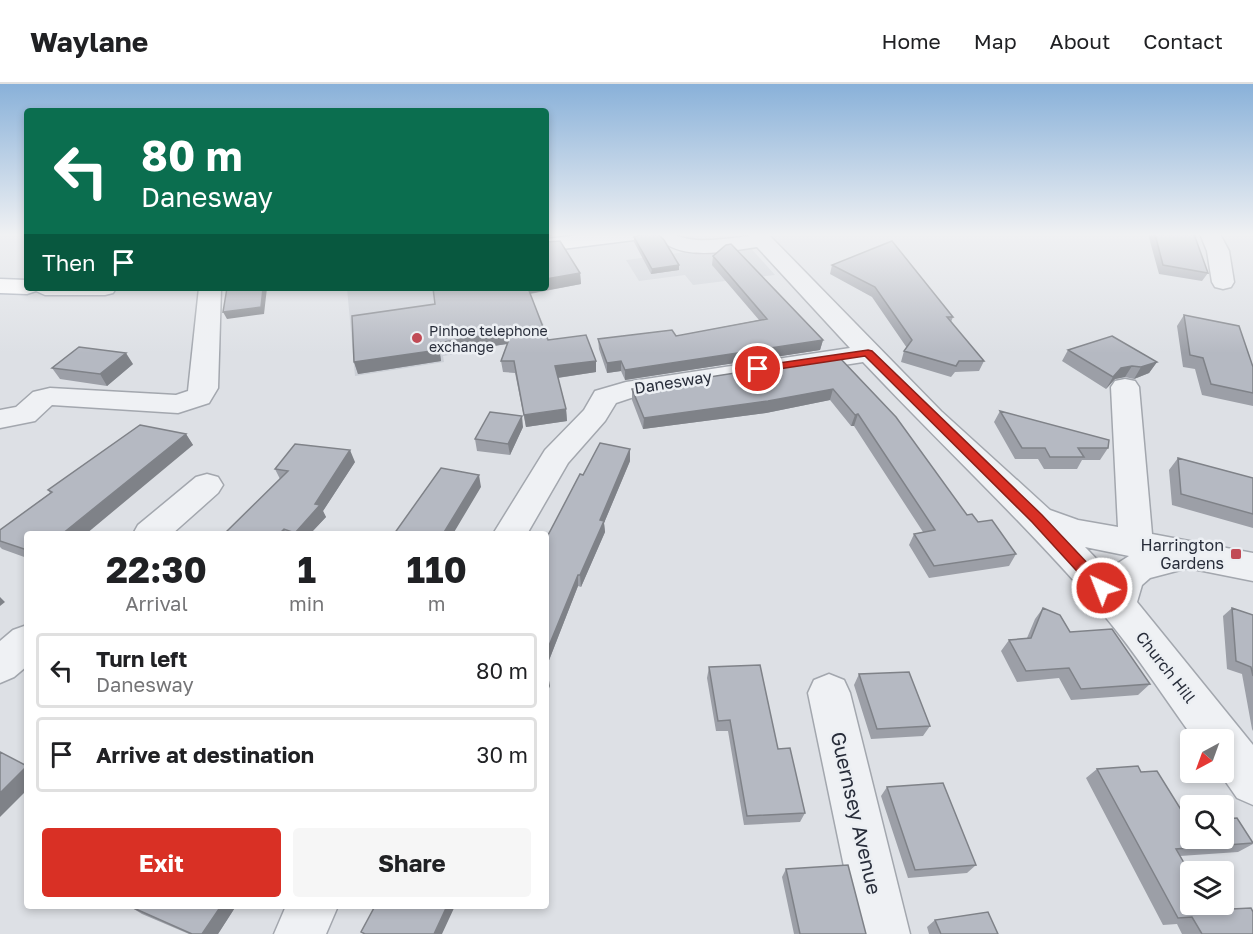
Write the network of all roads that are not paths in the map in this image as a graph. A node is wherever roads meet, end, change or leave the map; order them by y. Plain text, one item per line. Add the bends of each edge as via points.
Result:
1 (794, 274) edge
2 (1222, 274) edge
3 (1223, 282) dead end
4 (0, 286) edge
5 (24, 287) edge
6 (210, 291) edge
7 (868, 353) junction
8 (1125, 387) dead end
9 (13, 417) edge
10 (0, 440) edge
11 (207, 485) dead end
12 (1037, 518) junction
13 (153, 531) edge
14 (512, 531) edge
15 (1134, 543) junction
16 (1193, 555) junction
17 (1253, 567) edge
18 (1118, 605) junction
19 (24, 645) edge
20 (0, 665) edge
21 (829, 693) dead end
22 (1213, 729) edge
23 (1234, 756) edge
24 (1253, 782) edge
25 (311, 909) edge
26 (300, 934) edge
27 (884, 934) edge

1 - 7 street, Church Hill
2 - 3 street
4 - 5 main road
6 - 9 street via 204,388 199,397 178,404 50,396
7 - 12 street, Church Hill
7 - 14 street, Danesway via 626,390 605,397 595,415 556,457
8 - 15 street
9 - 10 street
11 - 13 street
12 - 15 street via 1076,532
12 - 18 street, Church Hill
15 - 16 street
16 - 17 street
16 - 18 street via 1132,569 1123,582
18 - 22 street, Church Hill
19 - 20 street
21 - 27 street, Guernsey Avenue
23 - 24 street
25 - 26 street

